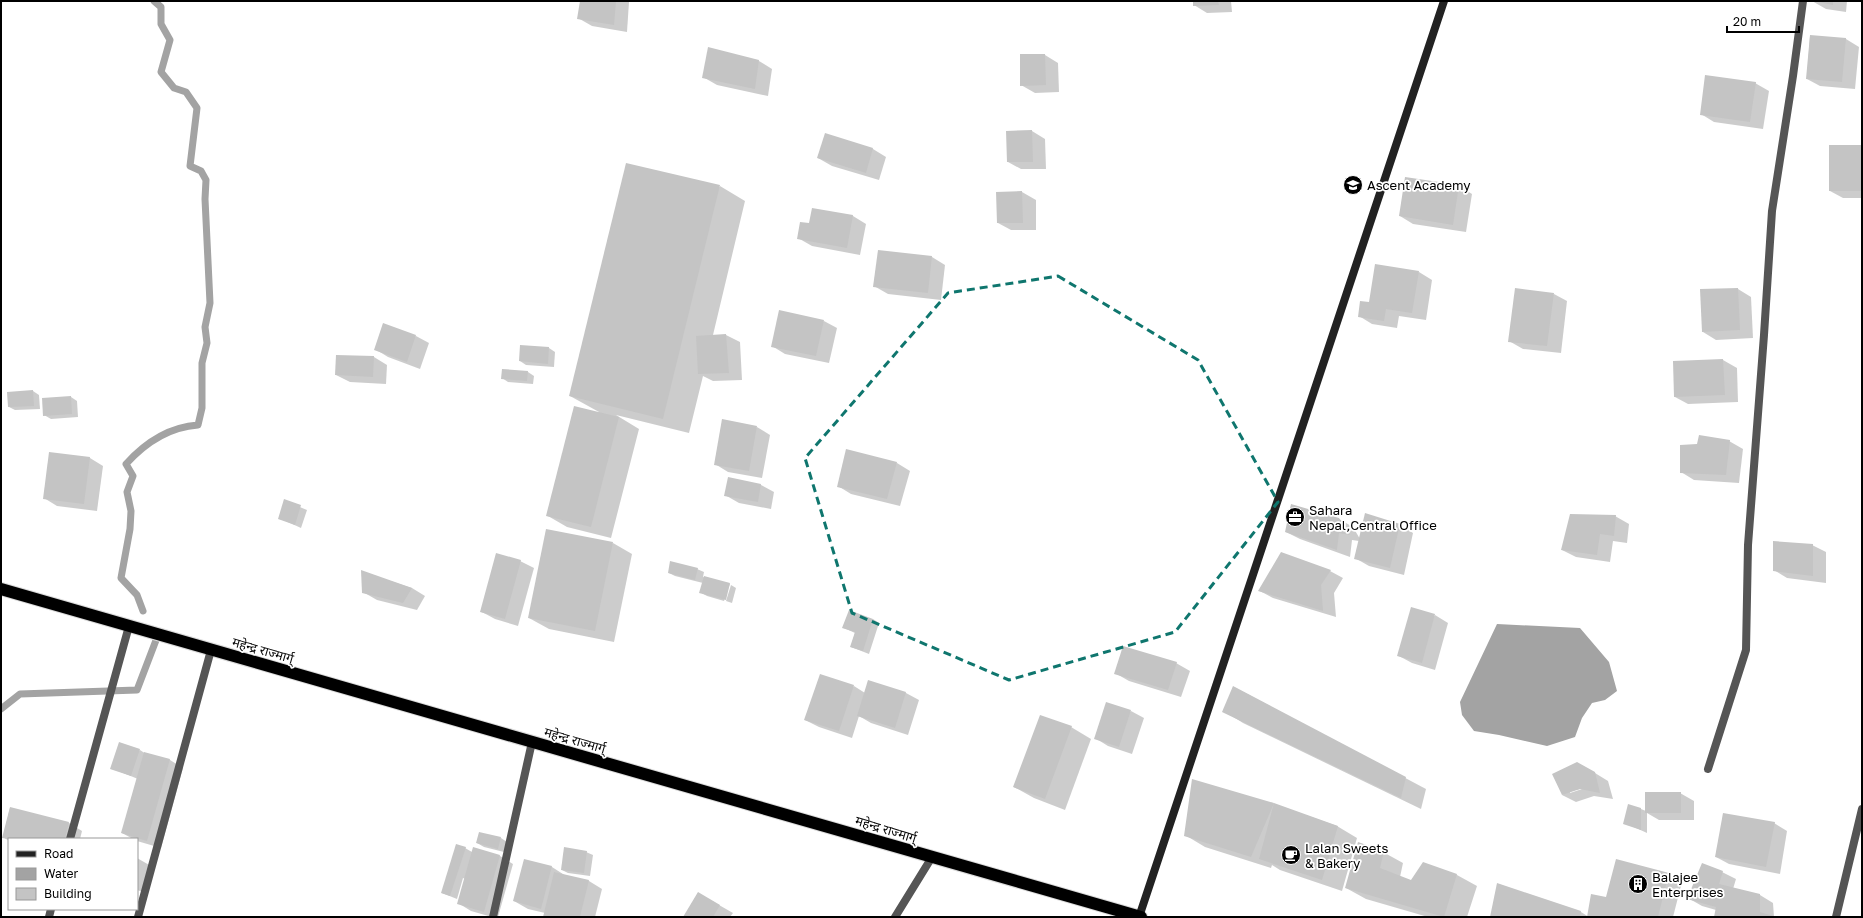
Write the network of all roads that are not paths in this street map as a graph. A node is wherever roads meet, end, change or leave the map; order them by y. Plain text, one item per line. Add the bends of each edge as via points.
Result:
1 (1444, 1) edge
2 (1803, 1) edge
3 (1, 589) edge
4 (129, 626) junction
5 (211, 650) junction
6 (532, 742) junction
7 (1708, 769) dead end
8 (1862, 809) edge
9 (70, 838) edge
10 (932, 857) junction
11 (138, 917) edge
12 (493, 917) edge
13 (895, 917) edge
14 (1140, 917) edge
15 (1836, 917) edge

1 - 14 street
2 - 7 street via 1772,211 1748,545 1746,650
3 - 4 highway, महेन्द्र राज्मार्ग्
4 - 5 highway, महेन्द्र राज्मार्ग्
4 - 9 street
5 - 6 highway, महेन्द्र राज्मार्ग्
5 - 11 street
6 - 10 highway, महेन्द्र राज्मार्ग्
6 - 12 street
8 - 15 street
10 - 13 street
10 - 14 highway, महेन्द्र राज्मार्ग्

